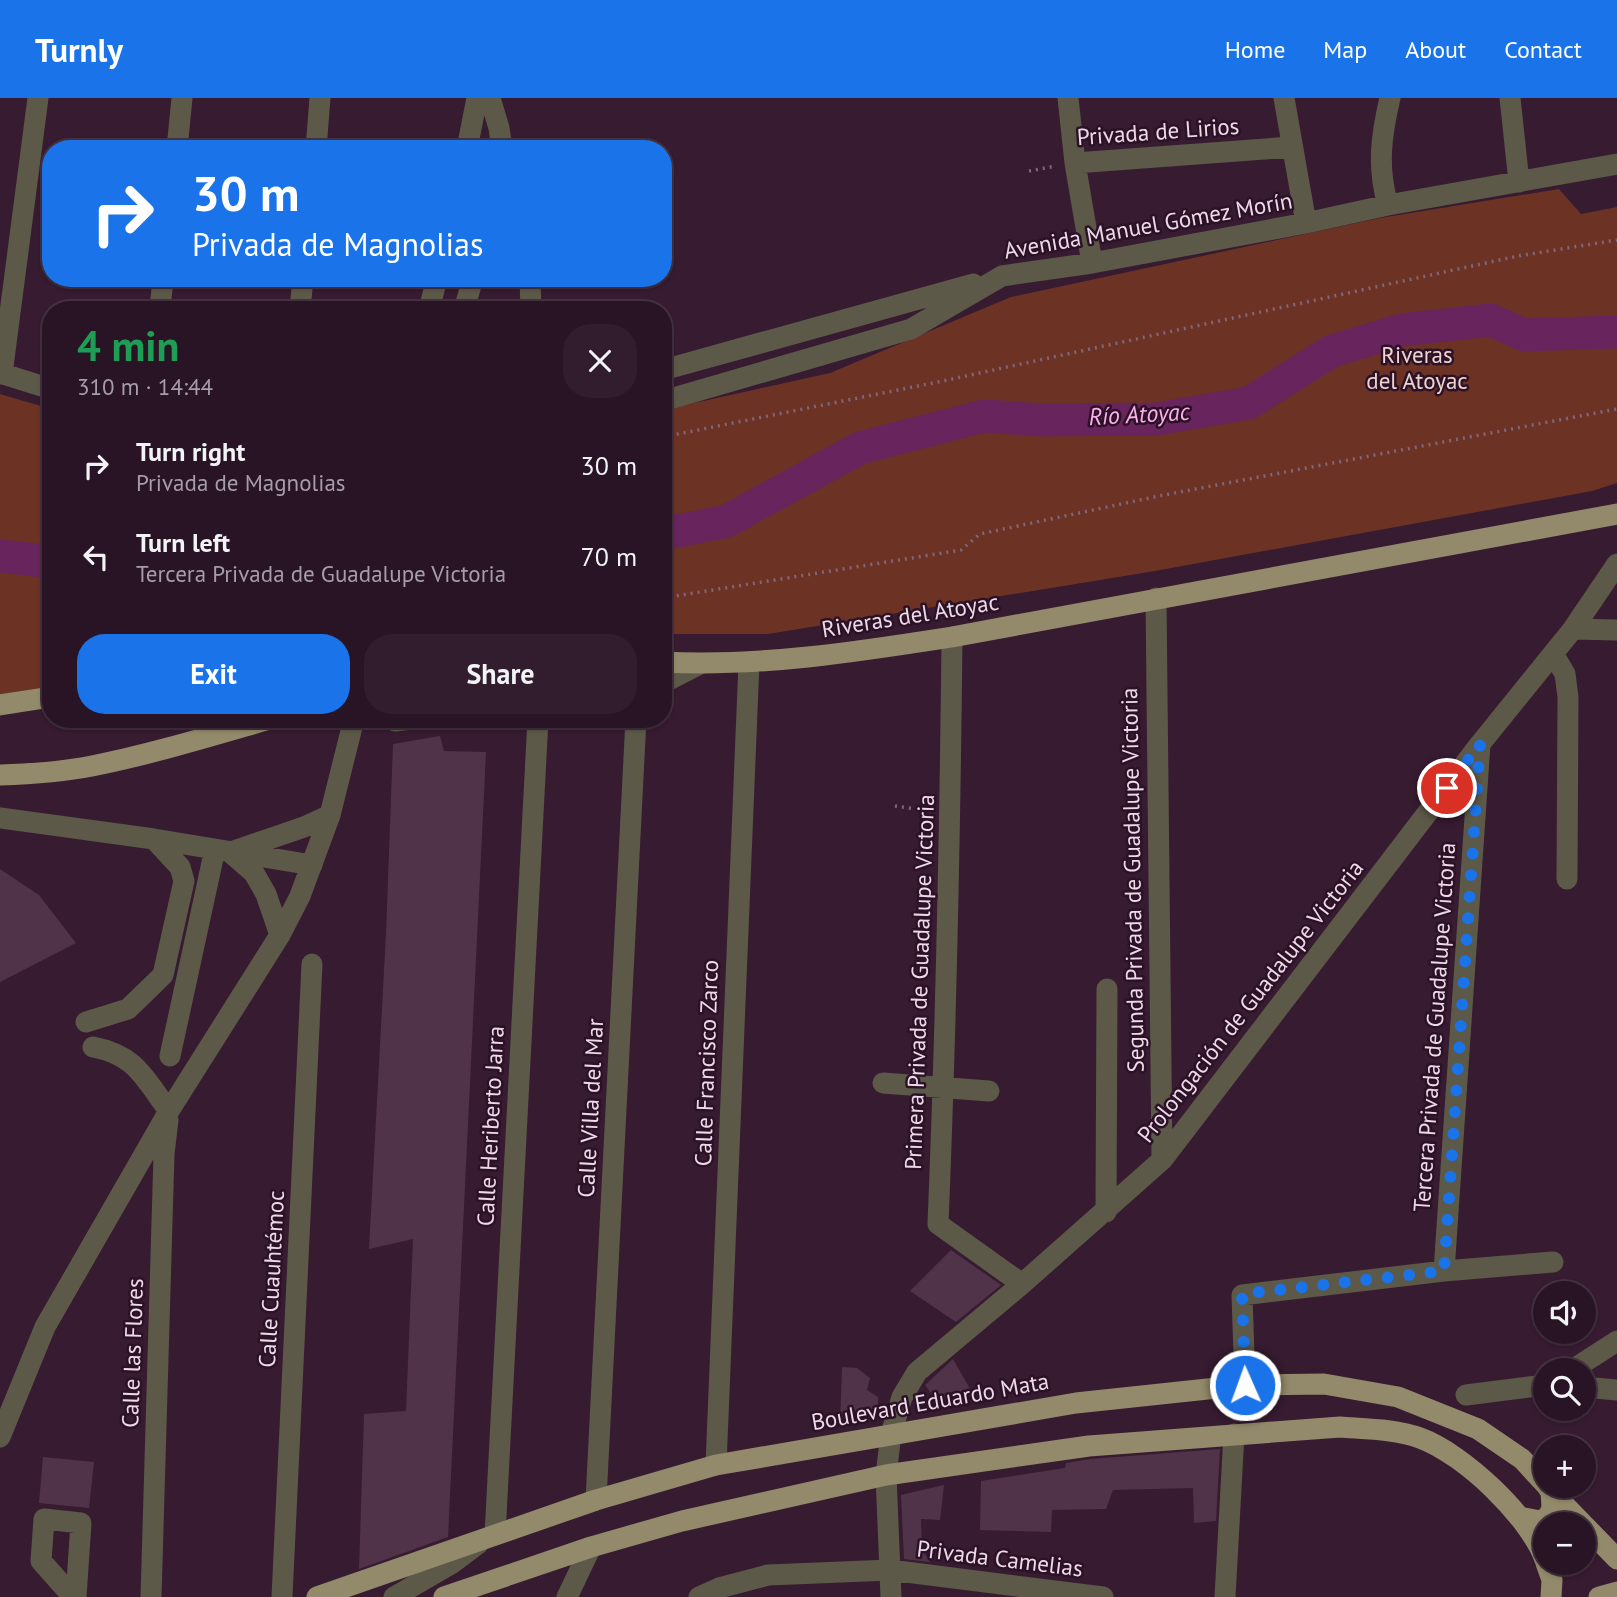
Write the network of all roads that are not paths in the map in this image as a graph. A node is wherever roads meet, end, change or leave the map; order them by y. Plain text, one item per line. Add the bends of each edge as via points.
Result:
1 (38, 98) edge
2 (182, 98) edge
3 (320, 98) edge
4 (478, 98) edge
5 (490, 98) edge
6 (1068, 98) edge
7 (1284, 98) edge
8 (1390, 98) edge
9 (1510, 98) edge
10 (178, 140) edge
11 (317, 140) edge
12 (469, 140) edge
13 (501, 140) edge
14 (1291, 147) junction
15 (1075, 163) junction
16 (1617, 164) edge
17 (1519, 182) junction
18 (1388, 205) junction
19 (1306, 223) junction
20 (1092, 263) junction
21 (1002, 276) junction
22 (672, 368) edge
23 (1, 374) edge
24 (42, 385) edge
25 (672, 398) edge
26 (1617, 514) edge
27 (1617, 564) edge
28 (1156, 598) junction
29 (1573, 629) junction
30 (1617, 630) edge
31 (952, 637) junction
32 (1554, 654) junction
33 (672, 662) edge
34 (749, 663) junction
35 (700, 664) junction
36 (672, 678) edge
37 (42, 698) edge
38 (0, 705) edge
39 (239, 728) edge
40 (352, 728) edge
41 (537, 728) edge
42 (636, 728) edge
43 (1480, 744) junction
44 (0, 775) edge
45 (330, 815) junction
46 (0, 818) edge
47 (154, 839) junction
48 (223, 850) junction
49 (313, 865) junction
50 (1567, 879) dead end
51 (280, 935) junction
52 (312, 964) dead end
53 (1107, 989) dead end
54 (86, 1022) dead end
55 (93, 1047) dead end
56 (170, 1056) dead end
57 (883, 1083) dead end
58 (944, 1087) junction
59 (989, 1091) dead end
60 (169, 1111) junction
61 (1162, 1160) junction
62 (1106, 1212) junction
63 (1553, 1262) dead end
64 (1444, 1271) junction
65 (1022, 1284) junction
66 (1617, 1341) edge
67 (1591, 1358) edge
68 (1245, 1385) junction
69 (1533, 1387) edge
70 (1596, 1388) edge
71 (1617, 1390) edge
72 (1466, 1395) dead end
73 (891, 1434) junction
74 (1234, 1434) junction
75 (0, 1437) edge
76 (716, 1465) junction
77 (1533, 1471) edge
78 (886, 1475) junction
79 (1550, 1498) edge
80 (1558, 1498) edge
81 (596, 1500) junction
82 (1571, 1512) edge
83 (1519, 1517) junction
84 (491, 1536) junction
85 (1596, 1538) edge
86 (1533, 1540) edge
87 (591, 1547) junction
88 (1617, 1559) edge
89 (890, 1570) junction
90 (1550, 1575) edge
91 (1617, 1592) edge
92 (151, 1597) edge
93 (282, 1597) edge
94 (317, 1597) edge
95 (394, 1597) edge
96 (444, 1597) edge
97 (567, 1597) edge
98 (699, 1597) edge
99 (891, 1597) edge
100 (1103, 1597) edge
101 (1225, 1597) edge
102 (1550, 1597) edge
103 (1599, 1597) edge

1 - 23 street
2 - 10 street
3 - 11 street
4 - 12 street
5 - 13 street
6 - 15 street
7 - 14 street
8 - 18 street via 1381,134 1381,183
9 - 17 street
14 - 15 street, Privada de Lirios
14 - 19 street
15 - 20 street
16 - 17 street, Avenida Manuel Gómez Morín
17 - 18 street, Avenida Manuel Gómez Morín
18 - 19 street, Avenida Manuel Gómez Morín
19 - 20 street, Avenida Manuel Gómez Morín
20 - 21 street, Avenida Manuel Gómez Morín
21 - 22 street
21 - 25 street, Avenida Manuel Gómez Morín via 911,329
23 - 24 street
26 - 28 main road, Riveras del Atoyac
27 - 29 street, Prolongación de Guadalupe Victoria
28 - 31 main road, Riveras del Atoyac
28 - 61 street, Segunda Privada de Guadalupe Victoria
29 - 30 street
29 - 32 street, Prolongación de Guadalupe Victoria
31 - 34 main road, Riveras del Atoyac via 847,654
31 - 58 street, Primera Privada de Guadalupe Victoria
32 - 43 street, Prolongación de Guadalupe Victoria
32 - 50 street via 1565,674 1568,697
33 - 35 main road, Riveras del Atoyac
34 - 35 main road, Riveras del Atoyac
34 - 76 street, Calle Francisco Zarco
35 - 36 street
37 - 38 main road
39 - 44 main road via 91,767
40 - 45 street
41 - 84 street, Calle Heriberto Jarra
42 - 81 street, Calle Villa del Mar
43 - 61 street, Prolongación de Guadalupe Victoria
43 - 64 street, Tercera Privada de Guadalupe Victoria
45 - 48 street
45 - 49 street
46 - 47 street
47 - 48 street
47 - 54 street via 180,867 184,880 163,975 128,1009
48 - 49 street
48 - 51 street via 254,873
48 - 56 street
49 - 51 street
51 - 60 street
52 - 93 street, Calle Cuauhtémoc
53 - 62 street
55 - 60 street via 129,1059
57 - 58 street
58 - 59 street
58 - 65 street, Primera Privada de Guadalupe Victoria via 938,1224
60 - 75 street via 45,1327
60 - 92 street, Calle las Flores
61 - 62 street, Prolongación de Guadalupe Victoria
62 - 65 street, Prolongación de Guadalupe Victoria
63 - 64 street
64 - 68 street via 1242,1294
65 - 73 street, Prolongación de Guadalupe Victoria via 916,1372 902,1397
66 - 67 street
68 - 73 main road, Boulevard Eduardo Mata via 1076,1403
68 - 77 main road, Boulevard Eduardo Mata via 1324,1384 1398,1396 1478,1429
69 - 72 street
70 - 71 street
73 - 76 main road, Boulevard Eduardo Mata
73 - 78 street, Prolongación de Guadalupe Victoria
74 - 78 main road via 1088,1446
74 - 83 main road via 1340,1427 1421,1439 1462,1463 1500,1494
74 - 101 street
76 - 81 main road, Boulevard Eduardo Mata
78 - 87 main road via 682,1521
78 - 89 street, Prolongación de Guadalupe Victoria
79 - 83 main road via 1548,1517 1540,1521
80 - 82 main road, Boulevard Eduardo Mata
81 - 84 main road, Boulevard Eduardo Mata
83 - 86 main road
84 - 94 main road, Boulevard Eduardo Mata
84 - 95 street
85 - 88 main road, Boulevard Eduardo Mata
87 - 96 main road
87 - 97 street
89 - 98 street, Privada Camelias via 768,1575
89 - 99 street, Prolongación de Guadalupe Victoria
89 - 100 street, Privada Camelias
90 - 102 main road
91 - 103 main road

